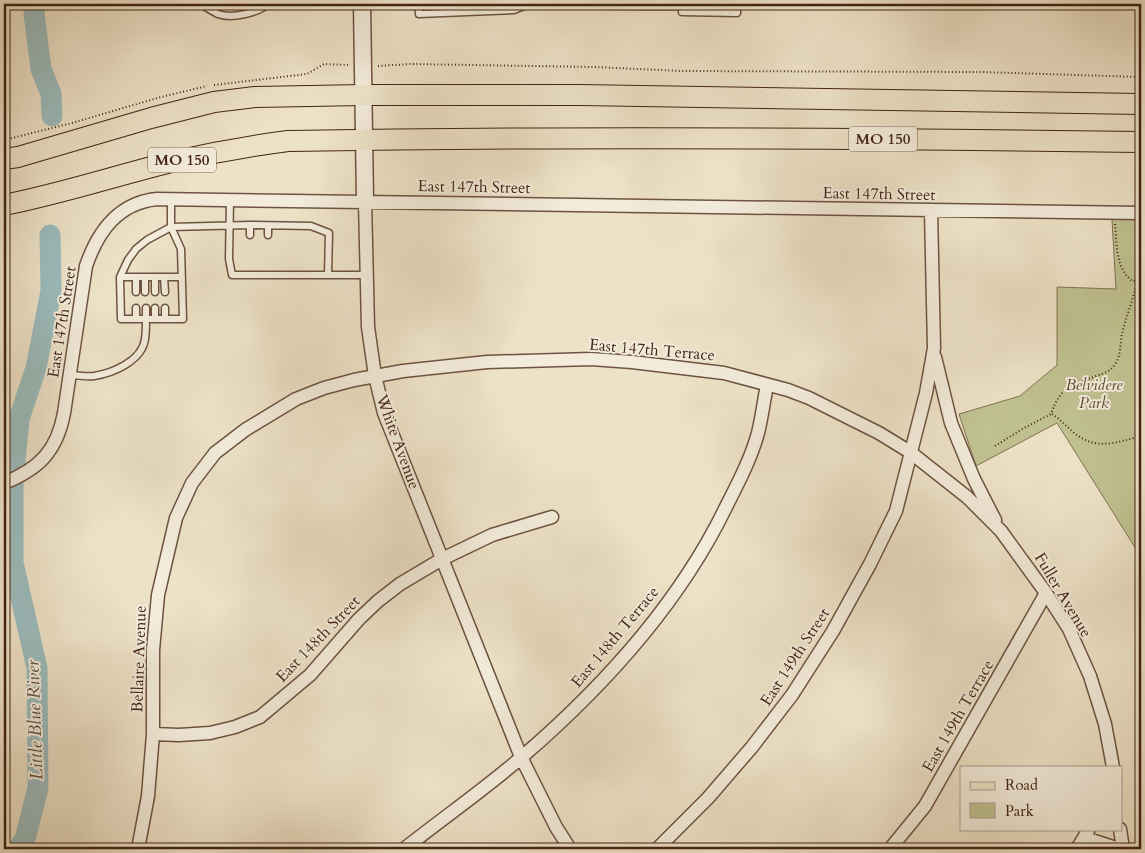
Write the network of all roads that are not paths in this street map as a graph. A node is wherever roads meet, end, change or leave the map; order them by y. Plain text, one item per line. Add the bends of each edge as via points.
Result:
1 (200, 4) edge
2 (267, 4) edge
3 (362, 4) edge
4 (418, 4) edge
5 (541, 4) edge
6 (737, 4) edge
7 (653, 5) edge
8 (682, 5) edge
9 (514, 7) edge
10 (363, 95) junction
11 (1141, 104) edge
12 (364, 140) junction
13 (1141, 142) edge
14 (4, 159) edge
15 (172, 200) junction
16 (230, 200) junction
17 (365, 201) junction
18 (4, 205) edge
19 (931, 211) junction
20 (1141, 213) edge
21 (250, 225) junction
22 (268, 226) junction
23 (285, 226) junction
24 (303, 226) junction
25 (171, 227) junction
26 (230, 227) junction
27 (250, 235) dead end
28 (268, 235) dead end
29 (285, 235) dead end
30 (303, 235) dead end
31 (328, 275) junction
32 (367, 275) junction
33 (120, 277) junction
34 (136, 277) junction
35 (145, 277) junction
36 (155, 277) junction
37 (164, 277) junction
38 (182, 277) junction
39 (136, 292) dead end
40 (145, 292) dead end
41 (155, 292) dead end
42 (164, 292) dead end
43 (136, 308) dead end
44 (146, 308) dead end
45 (155, 308) dead end
46 (165, 308) dead end
47 (136, 319) junction
48 (146, 319) junction
49 (155, 319) junction
50 (165, 319) junction
51 (934, 348) junction
52 (70, 374) junction
53 (375, 376) junction
54 (767, 384) junction
55 (910, 452) junction
56 (4, 483) edge
57 (552, 517) dead end
58 (1001, 531) junction
59 (442, 559) junction
60 (1046, 593) junction
61 (153, 734) junction
62 (521, 757) junction
63 (1113, 766) edge
64 (1120, 830) edge
65 (1087, 833) edge
66 (138, 849) edge
67 (404, 849) edge
68 (570, 849) edge
69 (657, 849) edge
70 (890, 849) edge
71 (1077, 849) edge
72 (1118, 849) edge
73 (1123, 849) edge

1 - 2 lane via 220,15 232,16 261,10
3 - 10 street, White Avenue
4 - 9 lane via 419,14
5 - 7 lane
5 - 9 lane
6 - 8 lane via 737,13 682,12
7 - 8 lane
10 - 11 main road via 580,95
10 - 12 street, White Avenue
10 - 14 main road via 256,97 214,102 18,158
12 - 13 main road, MO 150
12 - 17 street, White Avenue
12 - 18 main road, MO 150 via 288,141 241,147
15 - 16 street, East 147th Street
15 - 25 lane
15 - 52 street, East 147th Street via 142,200 112,219 100,236 86,266
16 - 17 street, East 147th Street
16 - 26 lane
17 - 19 street, East 147th Street
17 - 32 street, White Avenue
19 - 20 street, East 147th Street
19 - 51 street, Fuller Avenue
21 - 22 lane
21 - 26 lane
21 - 27 lane
22 - 23 lane
22 - 28 lane
23 - 24 lane
23 - 29 lane
24 - 30 lane
24 - 31 lane via 329,233
25 - 26 lane
25 - 33 lane via 136,249
25 - 38 lane via 181,248
26 - 31 lane via 232,274 286,271
31 - 32 lane
32 - 53 street, White Avenue via 368,327
33 - 34 lane
33 - 47 lane via 120,319
34 - 35 lane
34 - 39 lane
35 - 36 lane
35 - 40 lane
36 - 37 lane
36 - 41 lane
37 - 38 lane
37 - 42 lane
38 - 50 lane via 183,319
43 - 47 lane
44 - 48 lane
45 - 49 lane
46 - 50 lane
47 - 48 lane
48 - 49 lane
48 - 52 lane via 145,340 138,354 125,365 92,376
49 - 50 lane
51 - 55 street, Fuller Avenue
51 - 58 street, Fuller Avenue via 951,423 974,479
52 - 56 street, East 147th Street via 62,427 51,450 33,469
53 - 54 street, East 147th Terrace via 487,362 591,359 715,372
53 - 59 street, White Avenue via 384,413
53 - 61 street, Bellaire Avenue via 324,388 296,399 245,430 215,454 192,483 176,518 158,595 153,650
54 - 55 street, East 147th Terrace via 830,407
54 - 62 street, East 148th Terrace via 758,433 739,482 688,574 608,675 564,720
55 - 58 street, Fuller Avenue via 967,497
55 - 69 street, East 149th Street via 896,511 833,631 792,695 752,747 708,798
57 - 59 street, East 148th Street via 492,535
58 - 60 street, Fuller Avenue
59 - 61 street, East 148th Street via 378,601 310,675 260,717 210,733
59 - 62 street, White Avenue
60 - 63 street, Fuller Avenue via 1069,630 1090,676
60 - 70 street, East 149th Terrace via 925,806
61 - 66 street, Bellaire Avenue via 148,796
62 - 67 street, East 148th Terrace
62 - 68 street, White Avenue
64 - 73 street
65 - 71 street
65 - 72 street

